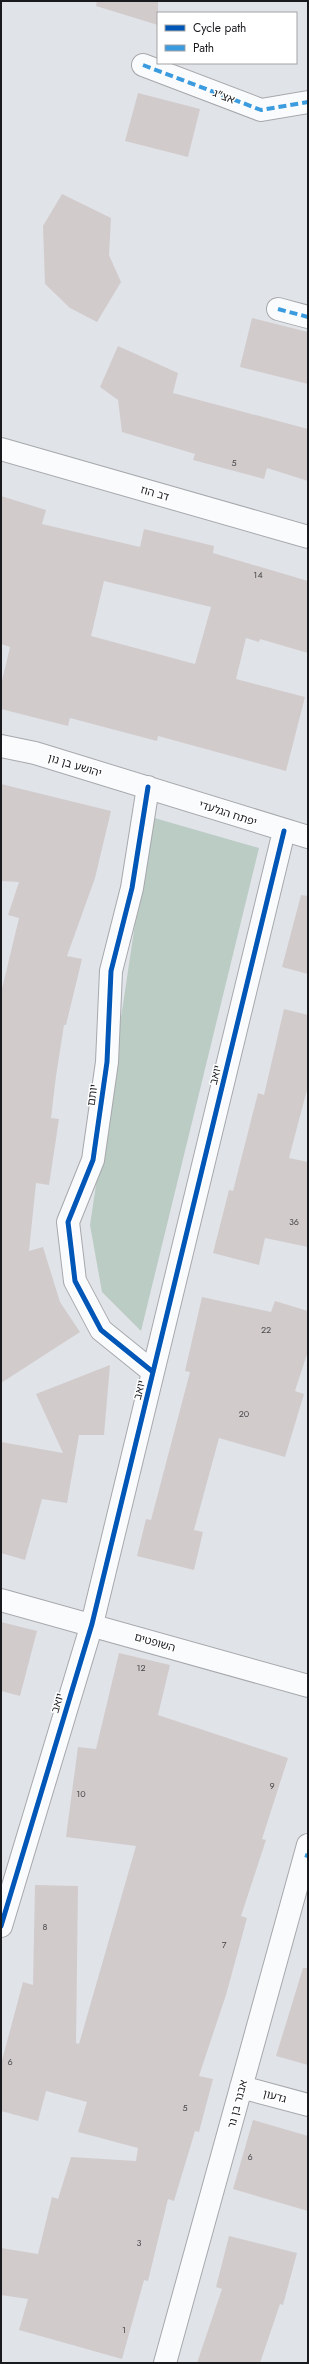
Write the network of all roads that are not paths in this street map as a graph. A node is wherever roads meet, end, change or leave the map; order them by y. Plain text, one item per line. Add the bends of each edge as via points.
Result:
1 (143, 65) dead end
2 (308, 102) edge
3 (278, 309) dead end
4 (308, 317) edge
5 (1, 449) edge
6 (308, 537) edge
7 (1, 746) edge
8 (148, 787) junction
9 (284, 831) junction
10 (308, 837) edge
11 (153, 1372) junction
12 (1, 1600) edge
13 (92, 1624) junction
14 (308, 1686) edge
15 (308, 1845) edge
16 (1, 1926) edge
17 (242, 2087) junction
18 (308, 2105) edge
19 (165, 2363) edge

1 - 2 street, אצ"ג via 261,110
3 - 4 street
5 - 6 street, דב הוז
7 - 8 street, יהושע בן נון via 35,753
8 - 9 street, יפתח הגלעדי
8 - 11 street, יותם via 132,888 110,971 107,1062 93,1160 68,1222 75,1281 101,1330
9 - 10 street, יפתח הגלעדי
9 - 11 street, יואב
11 - 13 street, יואב
12 - 13 street, השופטים
13 - 14 street, השופטים
13 - 16 street, יואב
15 - 17 street, אבנר בן נר
17 - 18 street, גדעון
17 - 19 street, אבנר בן נר

